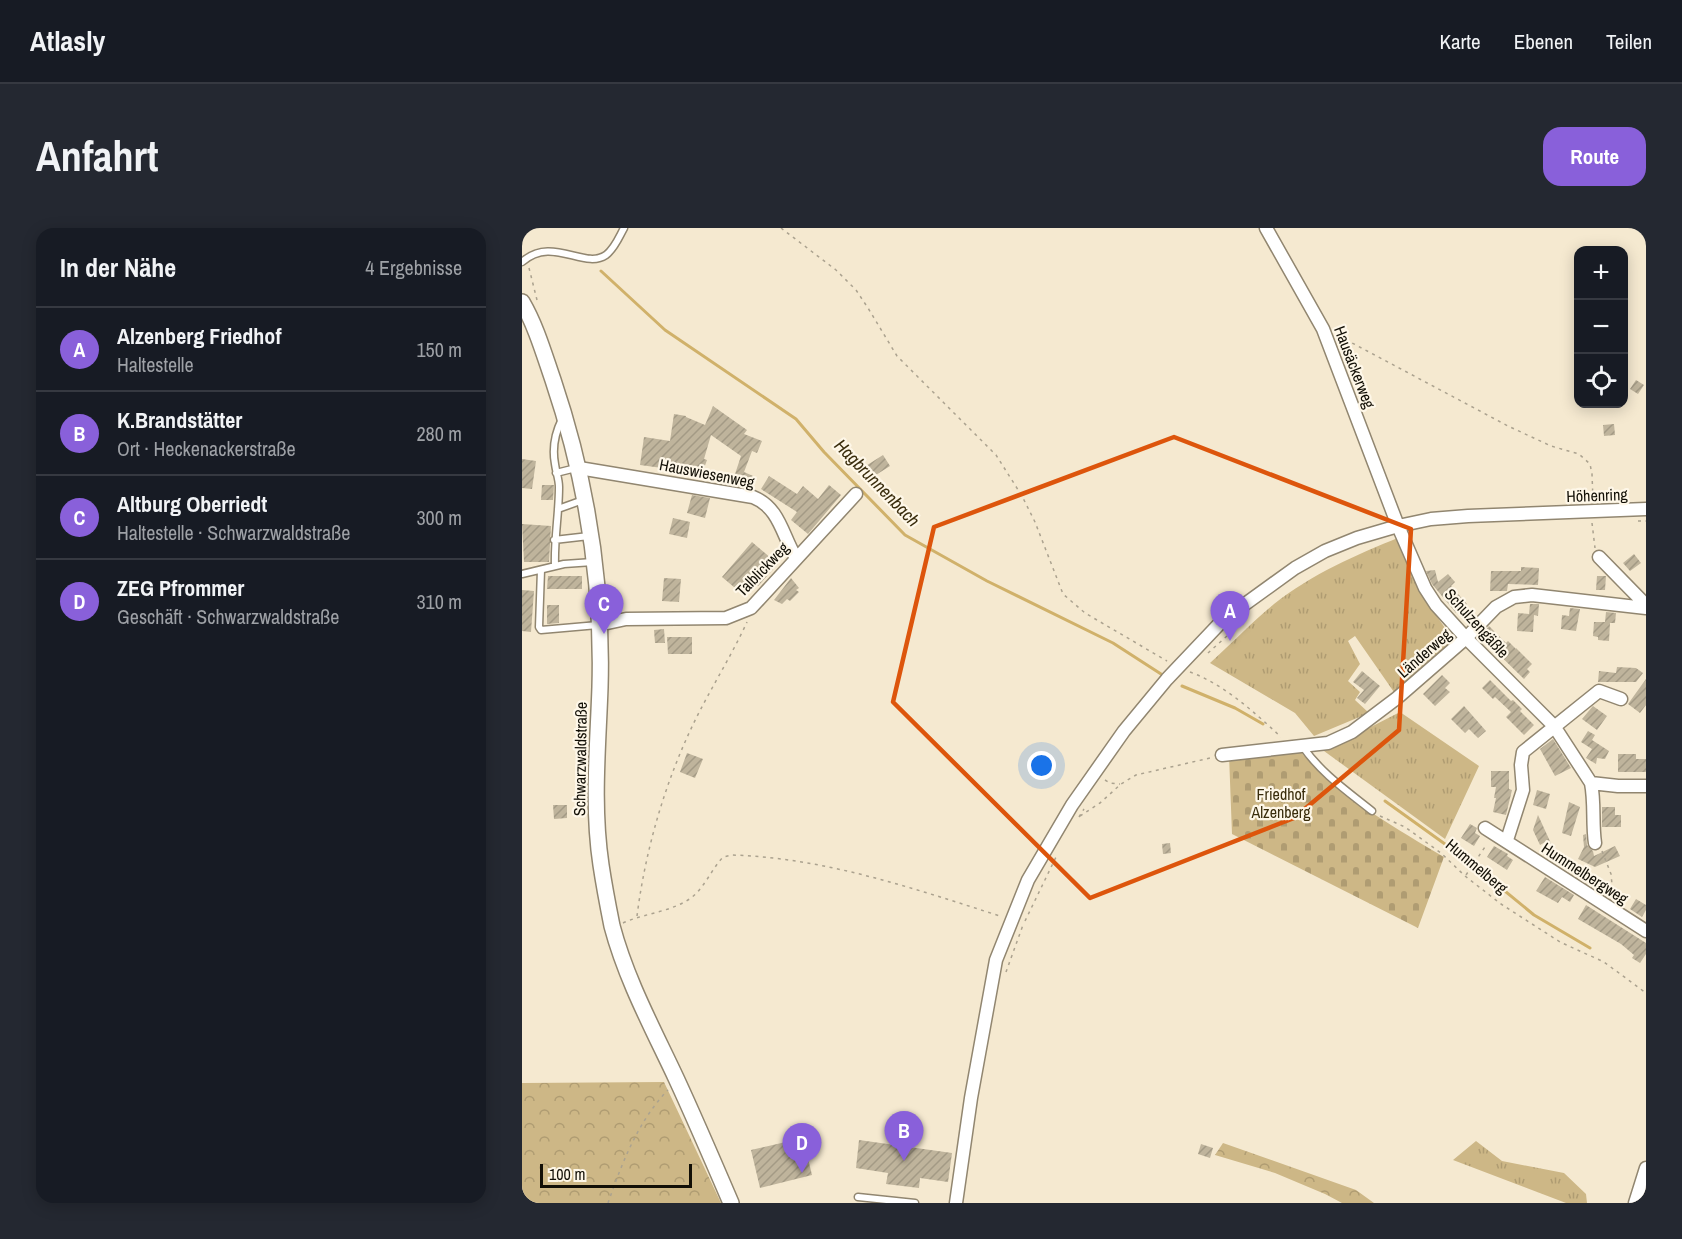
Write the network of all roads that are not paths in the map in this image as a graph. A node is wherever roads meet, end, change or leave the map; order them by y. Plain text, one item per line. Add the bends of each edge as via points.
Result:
1 (624, 228) edge
2 (1266, 228) edge
3 (522, 262) edge
4 (522, 302) edge
5 (564, 413) junction
6 (579, 468) junction
7 (556, 473) junction
8 (856, 494) dead end
9 (585, 499) junction
10 (558, 509) junction
11 (1646, 510) edge
12 (1398, 526) junction
13 (591, 536) junction
14 (554, 540) junction
15 (1599, 557) road end
16 (796, 558) junction
17 (594, 562) junction
18 (555, 566) junction
19 (542, 570) junction
20 (522, 574) edge
21 (1646, 607) edge
22 (598, 625) junction
23 (1466, 638) junction
24 (1621, 699) dead end
25 (1554, 726) junction
26 (1297, 747) junction
27 (1222, 755) road end
28 (1591, 783) junction
29 (1646, 786) edge
30 (1372, 811) road end
31 (1490, 831) road end
32 (1507, 840) junction
33 (1596, 843) road end
34 (1646, 931) edge
35 (1646, 1168) edge
36 (858, 1197) dead end
37 (732, 1203) edge
38 (915, 1203) edge
39 (956, 1203) edge
40 (1635, 1203) edge

1 - 3 lane via 614,247 594,260 539,252
2 - 12 street, Hausäckerweg via 1323,329
4 - 5 street, Schwarzwaldstraße
5 - 6 street, Schwarzwaldstraße
5 - 7 lane via 555,434
6 - 7 lane
6 - 9 street, Schwarzwaldstraße
6 - 16 street, Hauswiesenweg via 753,497 774,513
7 - 10 lane
8 - 16 street, Talblickweg
9 - 10 lane
9 - 13 street, Schwarzwaldstraße
10 - 14 lane
11 - 12 street, Höhenring via 1468,516
12 - 23 street, Schulzengäßle via 1425,588
12 - 39 street, Höhenring via 1325,551 1223,620 1124,731 1083,788 1028,880 996,960
13 - 14 lane
13 - 17 street, Schwarzwaldstraße
14 - 18 lane
15 - 21 street
16 - 22 street, Talblickweg via 752,608 726,618 626,619
17 - 18 lane
17 - 22 street, Schwarzwaldstraße
18 - 19 lane
19 - 20 lane
19 - 22 lane via 542,630
21 - 23 street, Länderweg via 1532,595 1514,597 1496,607
22 - 37 street, Schwarzwaldstraße via 596,804 601,864 613,926 637,993
23 - 25 street, Schulzengäßle
23 - 26 street, Länderweg via 1352,732 1328,742
24 - 25 street via 1599,691
25 - 28 street, Schulzengäßle
25 - 32 street via 1523,752 1523,790
26 - 27 street, Länderweg
26 - 30 lane
28 - 29 street
28 - 33 street, Schulzengäßle
31 - 32 street, Hummelbergweg
32 - 34 street, Hummelbergweg
35 - 40 street
36 - 38 lane

